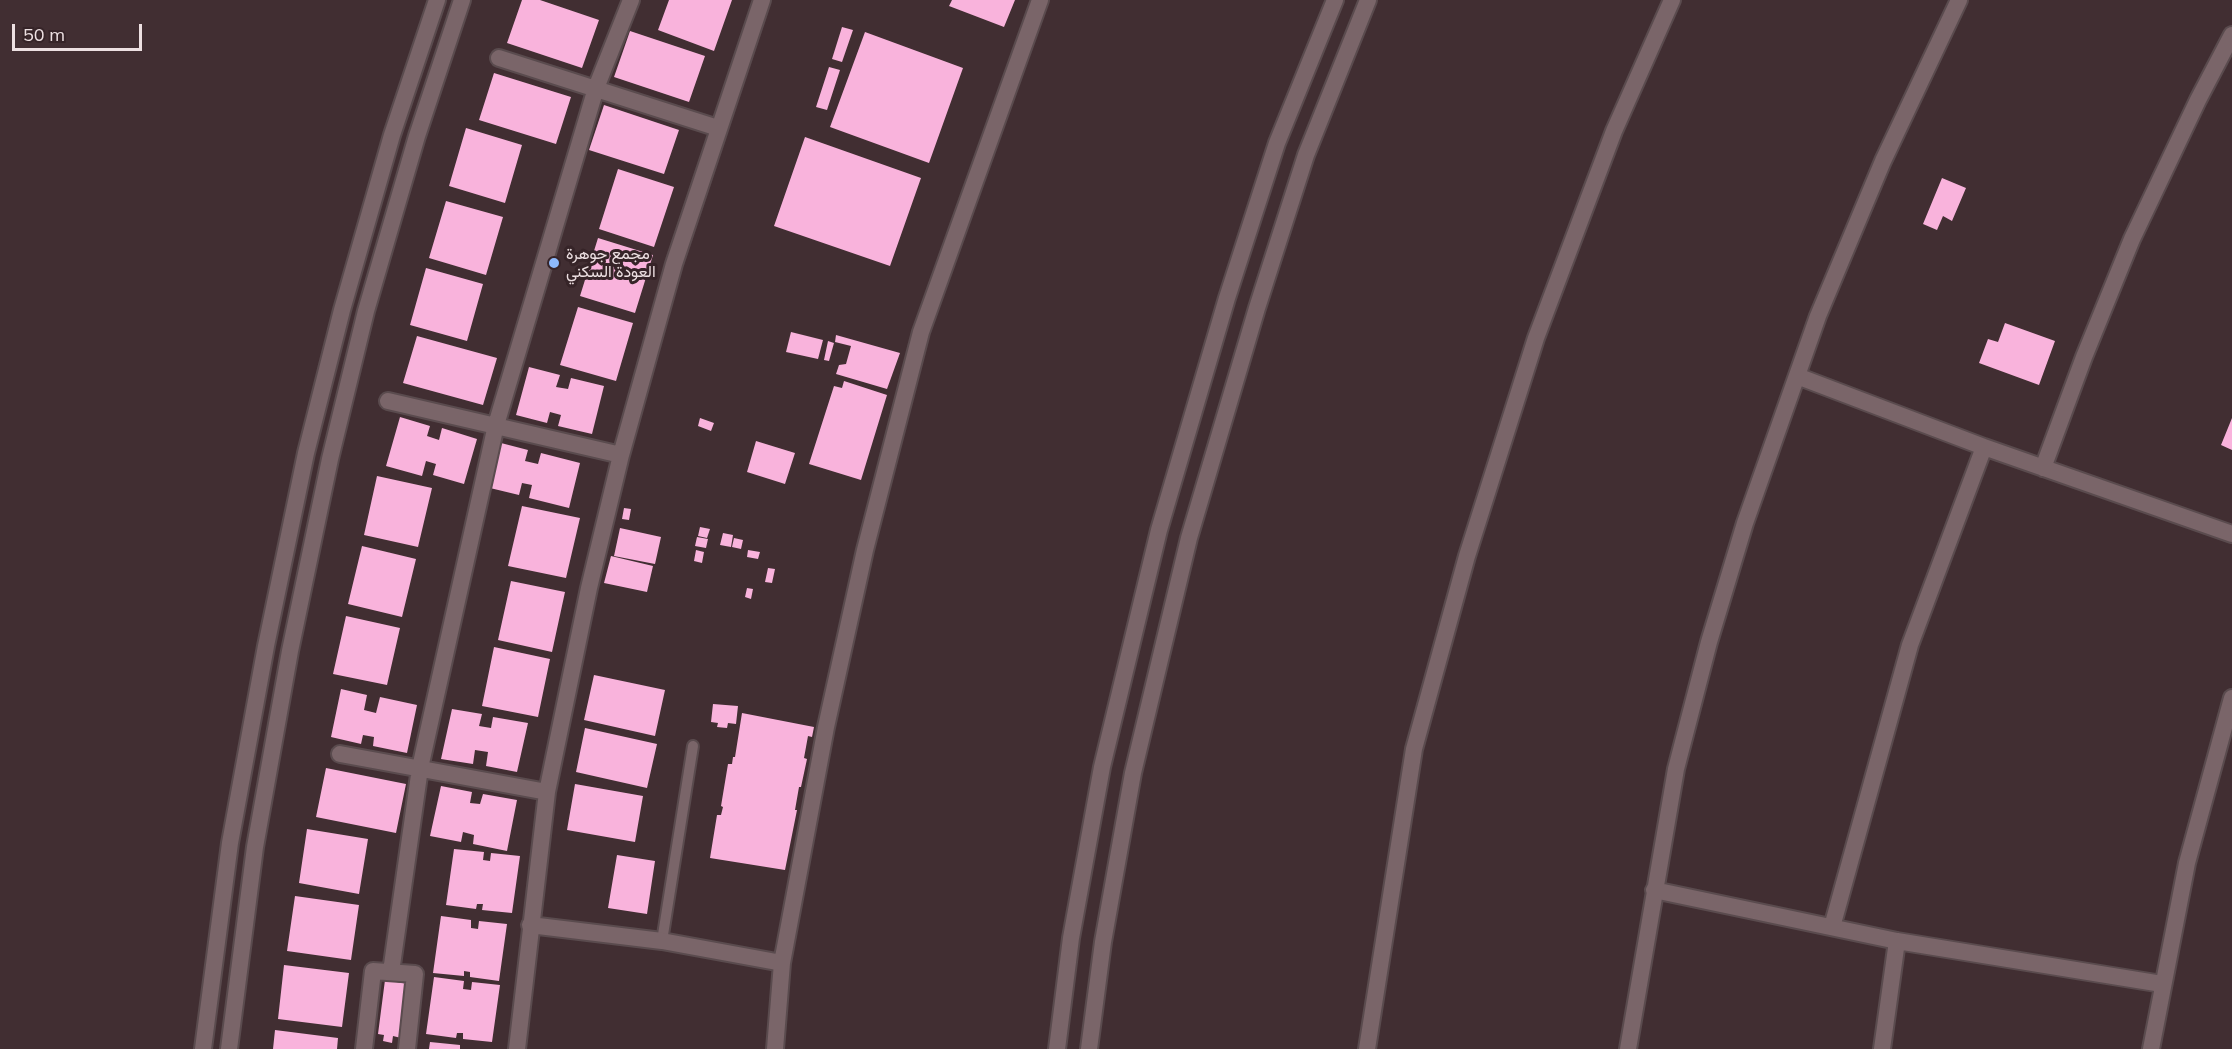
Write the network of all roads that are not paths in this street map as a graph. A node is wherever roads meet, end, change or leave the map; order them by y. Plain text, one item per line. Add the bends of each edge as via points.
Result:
1 (437, 0) edge
2 (462, 0) edge
3 (631, 0) edge
4 (762, 0) edge
5 (1040, 0) edge
6 (1335, 0) edge
7 (1368, 0) edge
8 (1672, 0) edge
9 (1959, 0) edge
10 (2232, 35) edge
11 (499, 58) dead end
12 (596, 88) junction
13 (718, 128) junction
14 (1797, 376) junction
15 (388, 401) dead end
16 (496, 425) junction
17 (1984, 447) junction
18 (621, 455) junction
19 (2043, 468) junction
20 (2232, 534) edge
21 (2232, 698) edge
22 (693, 746) dead end
23 (340, 754) dead end
24 (420, 768) junction
25 (547, 792) junction
26 (1654, 890) junction
27 (530, 925) junction
28 (1832, 927) junction
29 (662, 941) junction
30 (1897, 941) junction
31 (782, 963) junction
32 (391, 972) junction
33 (2162, 984) junction
34 (203, 1049) edge
35 (229, 1049) edge
36 (364, 1049) edge
37 (407, 1049) edge
38 (517, 1049) edge
39 (775, 1049) edge
40 (1056, 1049) edge
41 (1089, 1049) edge
42 (1367, 1049) edge
43 (1628, 1049) edge
44 (1882, 1049) edge
45 (2151, 1049) edge

1 - 34 street via 392,135 306,453 230,843
2 - 35 street via 366,310 330,459 257,835
3 - 12 street
4 - 13 street
5 - 31 street via 921,332 865,550 826,727
6 - 40 street via 1277,143 1159,530 1102,767 1071,938
7 - 41 street via 1306,155 1190,538 1133,773 1103,942
8 - 42 street via 1614,131 1540,328 1467,556 1414,749
9 - 14 street via 1883,161
10 - 19 street via 2132,240
11 - 12 street
12 - 13 street
12 - 16 street
13 - 18 street via 674,264
14 - 17 street
14 - 26 street via 1745,523 1709,642 1676,769
15 - 16 street
16 - 18 street
16 - 24 street
17 - 19 street
17 - 28 street via 1910,645
18 - 25 street
19 - 20 street
21 - 33 street via 2187,863
22 - 29 lane
23 - 24 street
24 - 25 street
24 - 32 street
25 - 27 street
26 - 28 street
26 - 43 street
27 - 29 street
27 - 38 street
28 - 30 street
29 - 31 street
30 - 33 street
30 - 44 street
31 - 39 street
32 - 36 street via 373,971
32 - 37 street via 415,974
33 - 45 street

